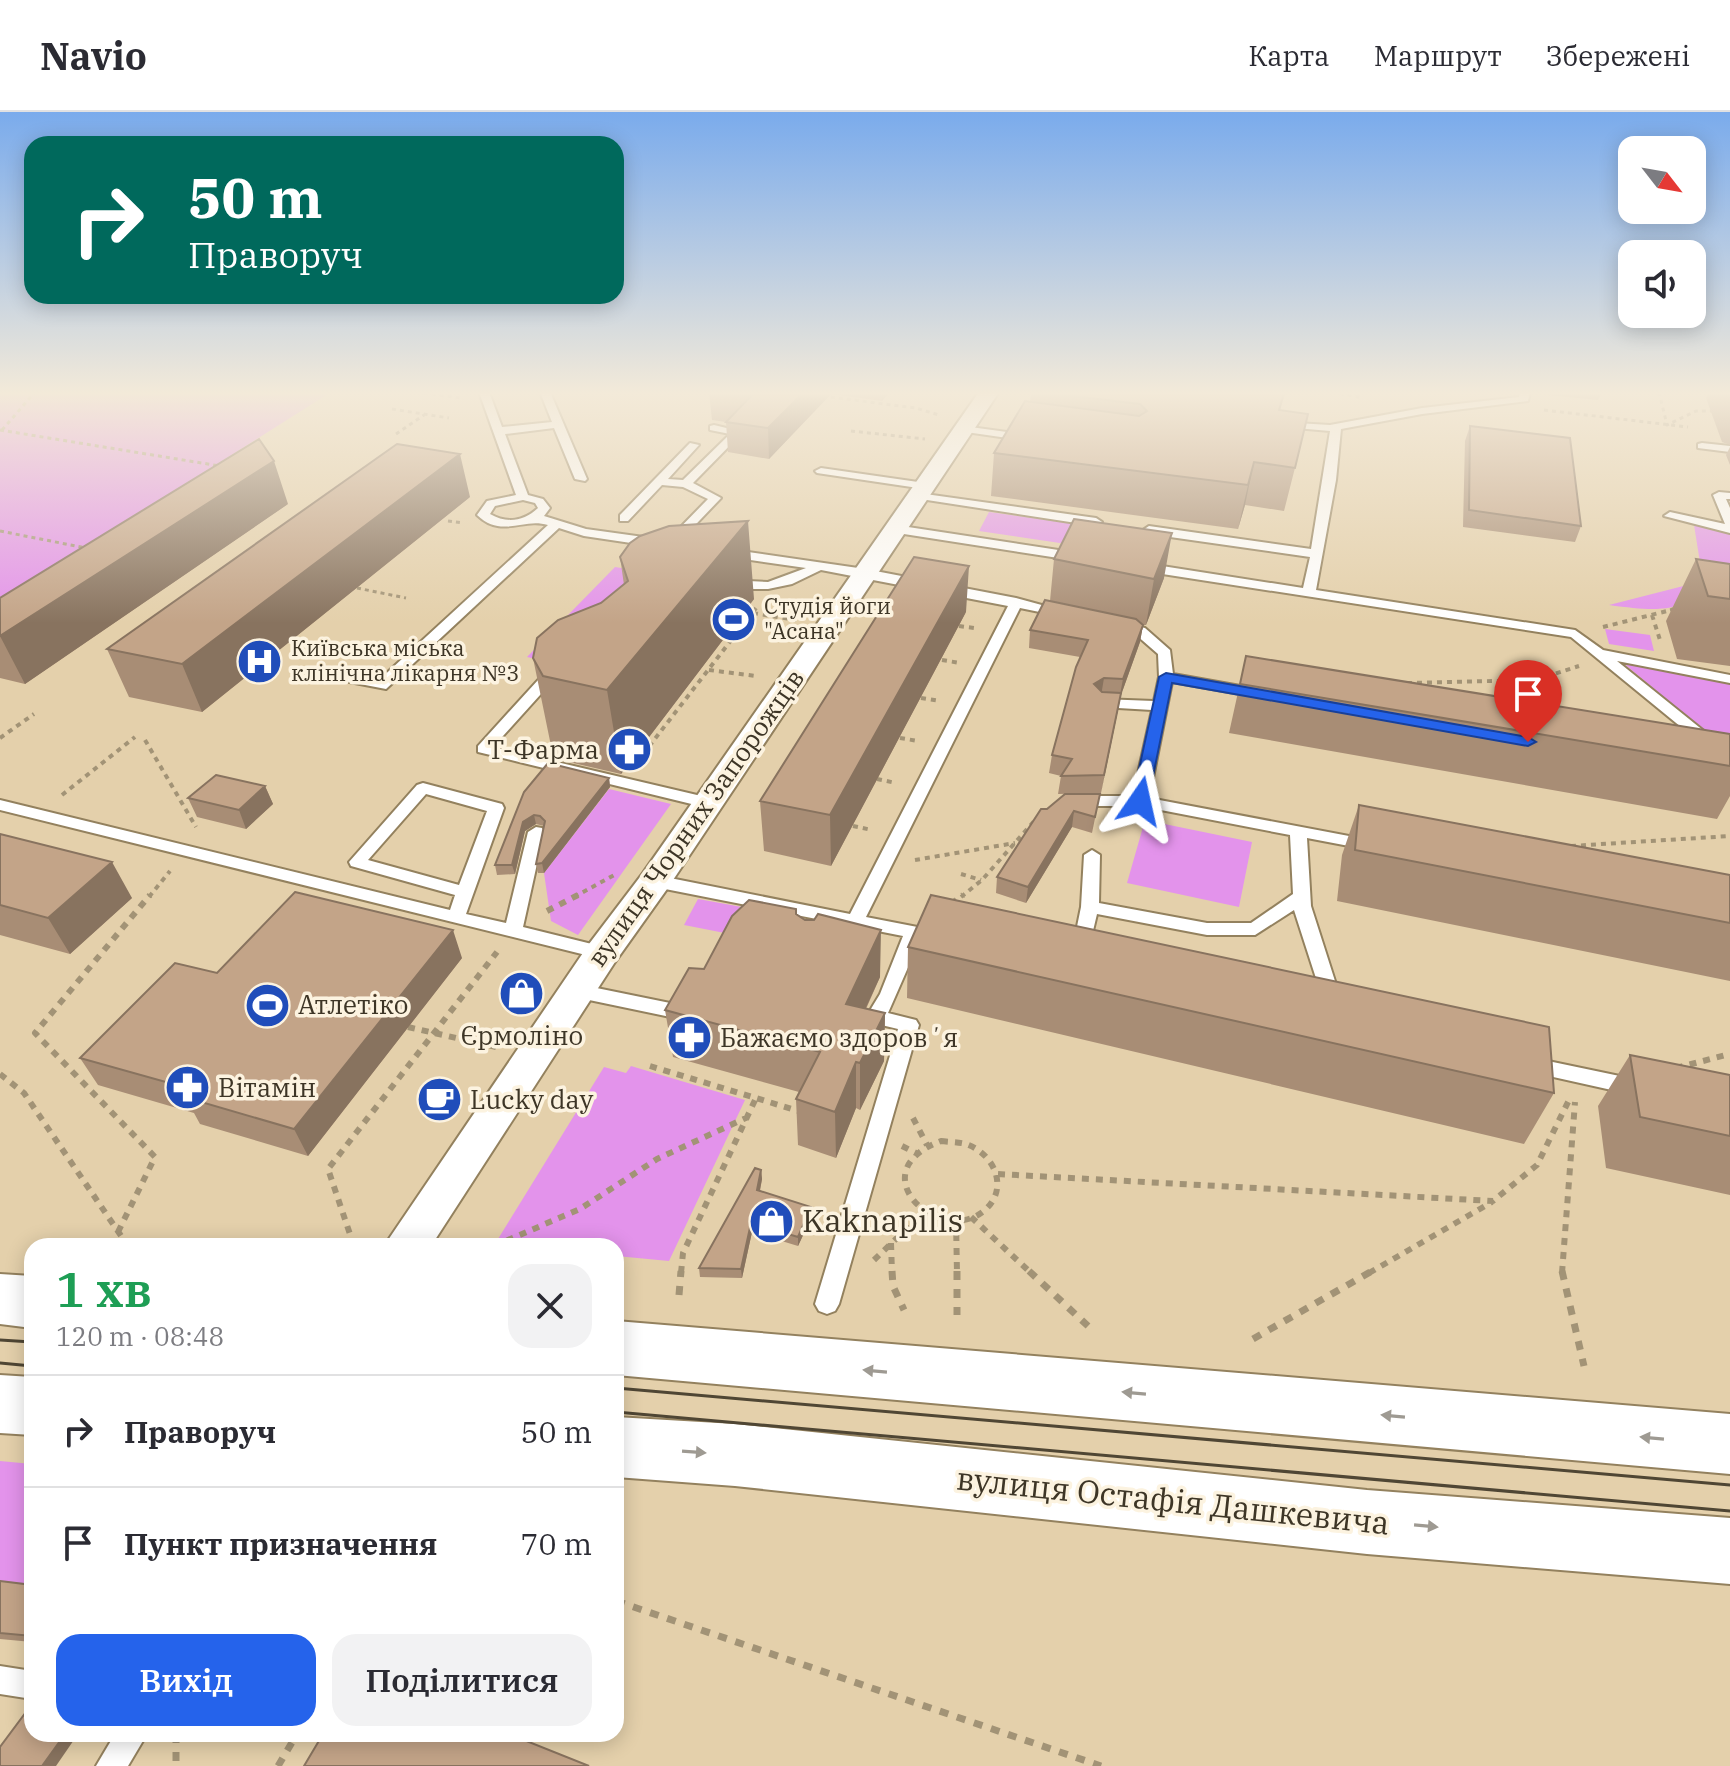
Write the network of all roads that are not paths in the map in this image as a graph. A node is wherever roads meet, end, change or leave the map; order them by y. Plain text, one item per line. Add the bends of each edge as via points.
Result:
1 (513, 469) edge
2 (577, 469) edge
3 (671, 469) edge
4 (701, 469) edge
5 (932, 469) edge
6 (1331, 469) edge
7 (821, 471) dead end
8 (581, 479) dead end
9 (660, 481) junction
10 (686, 484) junction
11 (921, 491) junction
12 (1730, 496) edge
13 (523, 497) junction
14 (1670, 516) dead end
15 (536, 517) junction
16 (624, 518) dead end
17 (557, 523) junction
18 (1112, 524) edge
19 (1730, 526) edge
20 (1128, 527) edge
21 (895, 529) junction
22 (677, 545) junction
23 (714, 551) edge
24 (1317, 554) junction
25 (658, 558) edge
26 (1096, 560) edge
27 (1126, 565) edge
28 (820, 566) junction
29 (865, 573) junction
30 (730, 583) edge
31 (1309, 593) junction
32 (1016, 602) junction
33 (1078, 617) edge
34 (1109, 624) edge
35 (1599, 654) junction
36 (565, 659) edge
37 (318, 672) dead end
38 (1166, 677) junction
39 (1730, 679) edge
40 (1284, 698) edge
41 (1101, 703) edge
42 (1158, 706) junction
43 (1730, 760) edge
44 (1140, 801) junction
45 (708, 803) junction
46 (0, 805) edge
47 (1037, 818) edge
48 (1298, 830) junction
49 (536, 832) dead end
50 (1386, 848) edge
51 (1092, 855) dead end
52 (655, 881) junction
53 (465, 892) junction
54 (1302, 896) junction
55 (1090, 907) junction
56 (456, 917) junction
57 (833, 917) junction
58 (856, 920) junction
59 (513, 931) junction
60 (914, 932) junction
61 (821, 938) edge
62 (957, 941) edge
63 (602, 953) junction
64 (1080, 966) edge
65 (577, 991) junction
66 (693, 991) edge
67 (1324, 1017) edge
68 (1514, 1062) edge
69 (1654, 1091) edge
70 (411, 1238) edge
71 (0, 1299) edge
72 (24, 1301) edge
73 (827, 1304) dead end
74 (624, 1349) edge
75 (0, 1404) edge
76 (24, 1406) edge
77 (1730, 1444) edge
78 (624, 1448) edge
79 (1722, 1560) edge
80 (0, 1680) edge
81 (24, 1684) edge
82 (127, 1742) edge
83 (111, 1766) edge

1 - 13 lane
2 - 8 lane
3 - 9 lane
4 - 10 lane
5 - 11 street, вулиця Чорних Запорожців
6 - 24 lane
7 - 11 lane
9 - 10 lane
9 - 16 lane
10 - 22 lane via 715,498
11 - 18 lane
11 - 21 street, вулиця Чорних Запорожців
12 - 19 lane via 1719,495
13 - 15 lane via 543,505
13 - 15 lane via 491,503 483,515 504,524
14 - 19 lane
15 - 17 lane
17 - 22 lane
17 - 37 lane via 381,686
20 - 24 lane
21 - 26 lane
21 - 29 street, вулиця Чорних Запорожців
22 - 25 lane
23 - 28 lane
24 - 31 lane
27 - 31 lane
28 - 29 lane
28 - 30 lane via 784,584 757,588
29 - 32 lane
29 - 45 street, вулиця Чорних Запорожців
31 - 35 lane via 1575,634
32 - 33 lane
32 - 58 lane
34 - 38 lane via 1140,631 1165,653
35 - 39 lane
35 - 43 lane
36 - 45 lane via 483,749
38 - 40 lane
38 - 42 lane
41 - 42 lane
42 - 44 lane
44 - 47 lane via 1058,802
44 - 48 lane
45 - 52 street, вулиця Чорних Запорожців
46 - 56 lane
48 - 50 lane
48 - 54 lane
49 - 59 lane
51 - 55 lane
52 - 57 lane via 768,910
52 - 63 street, вулиця Чорних Запорожців
53 - 53 lane via 496,808 423,788 357,862
53 - 56 lane
54 - 55 lane via 1255,929 1207,929
54 - 67 lane via 1337,1020
55 - 64 lane
56 - 59 lane
57 - 58 lane
57 - 61 lane
58 - 60 lane
59 - 63 lane
60 - 62 lane
60 - 73 lane via 876,1017 909,1025
63 - 65 street, вулиця Чорних Запорожців
65 - 66 lane via 680,1012
65 - 70 street, вулиця Чорних Запорожців
68 - 69 lane
71 - 72 street
77 -> 74 street
75 - 76 street
78 -> 79 street, вулиця Остафія Дашкевича
80 - 81 lane
82 - 83 lane

